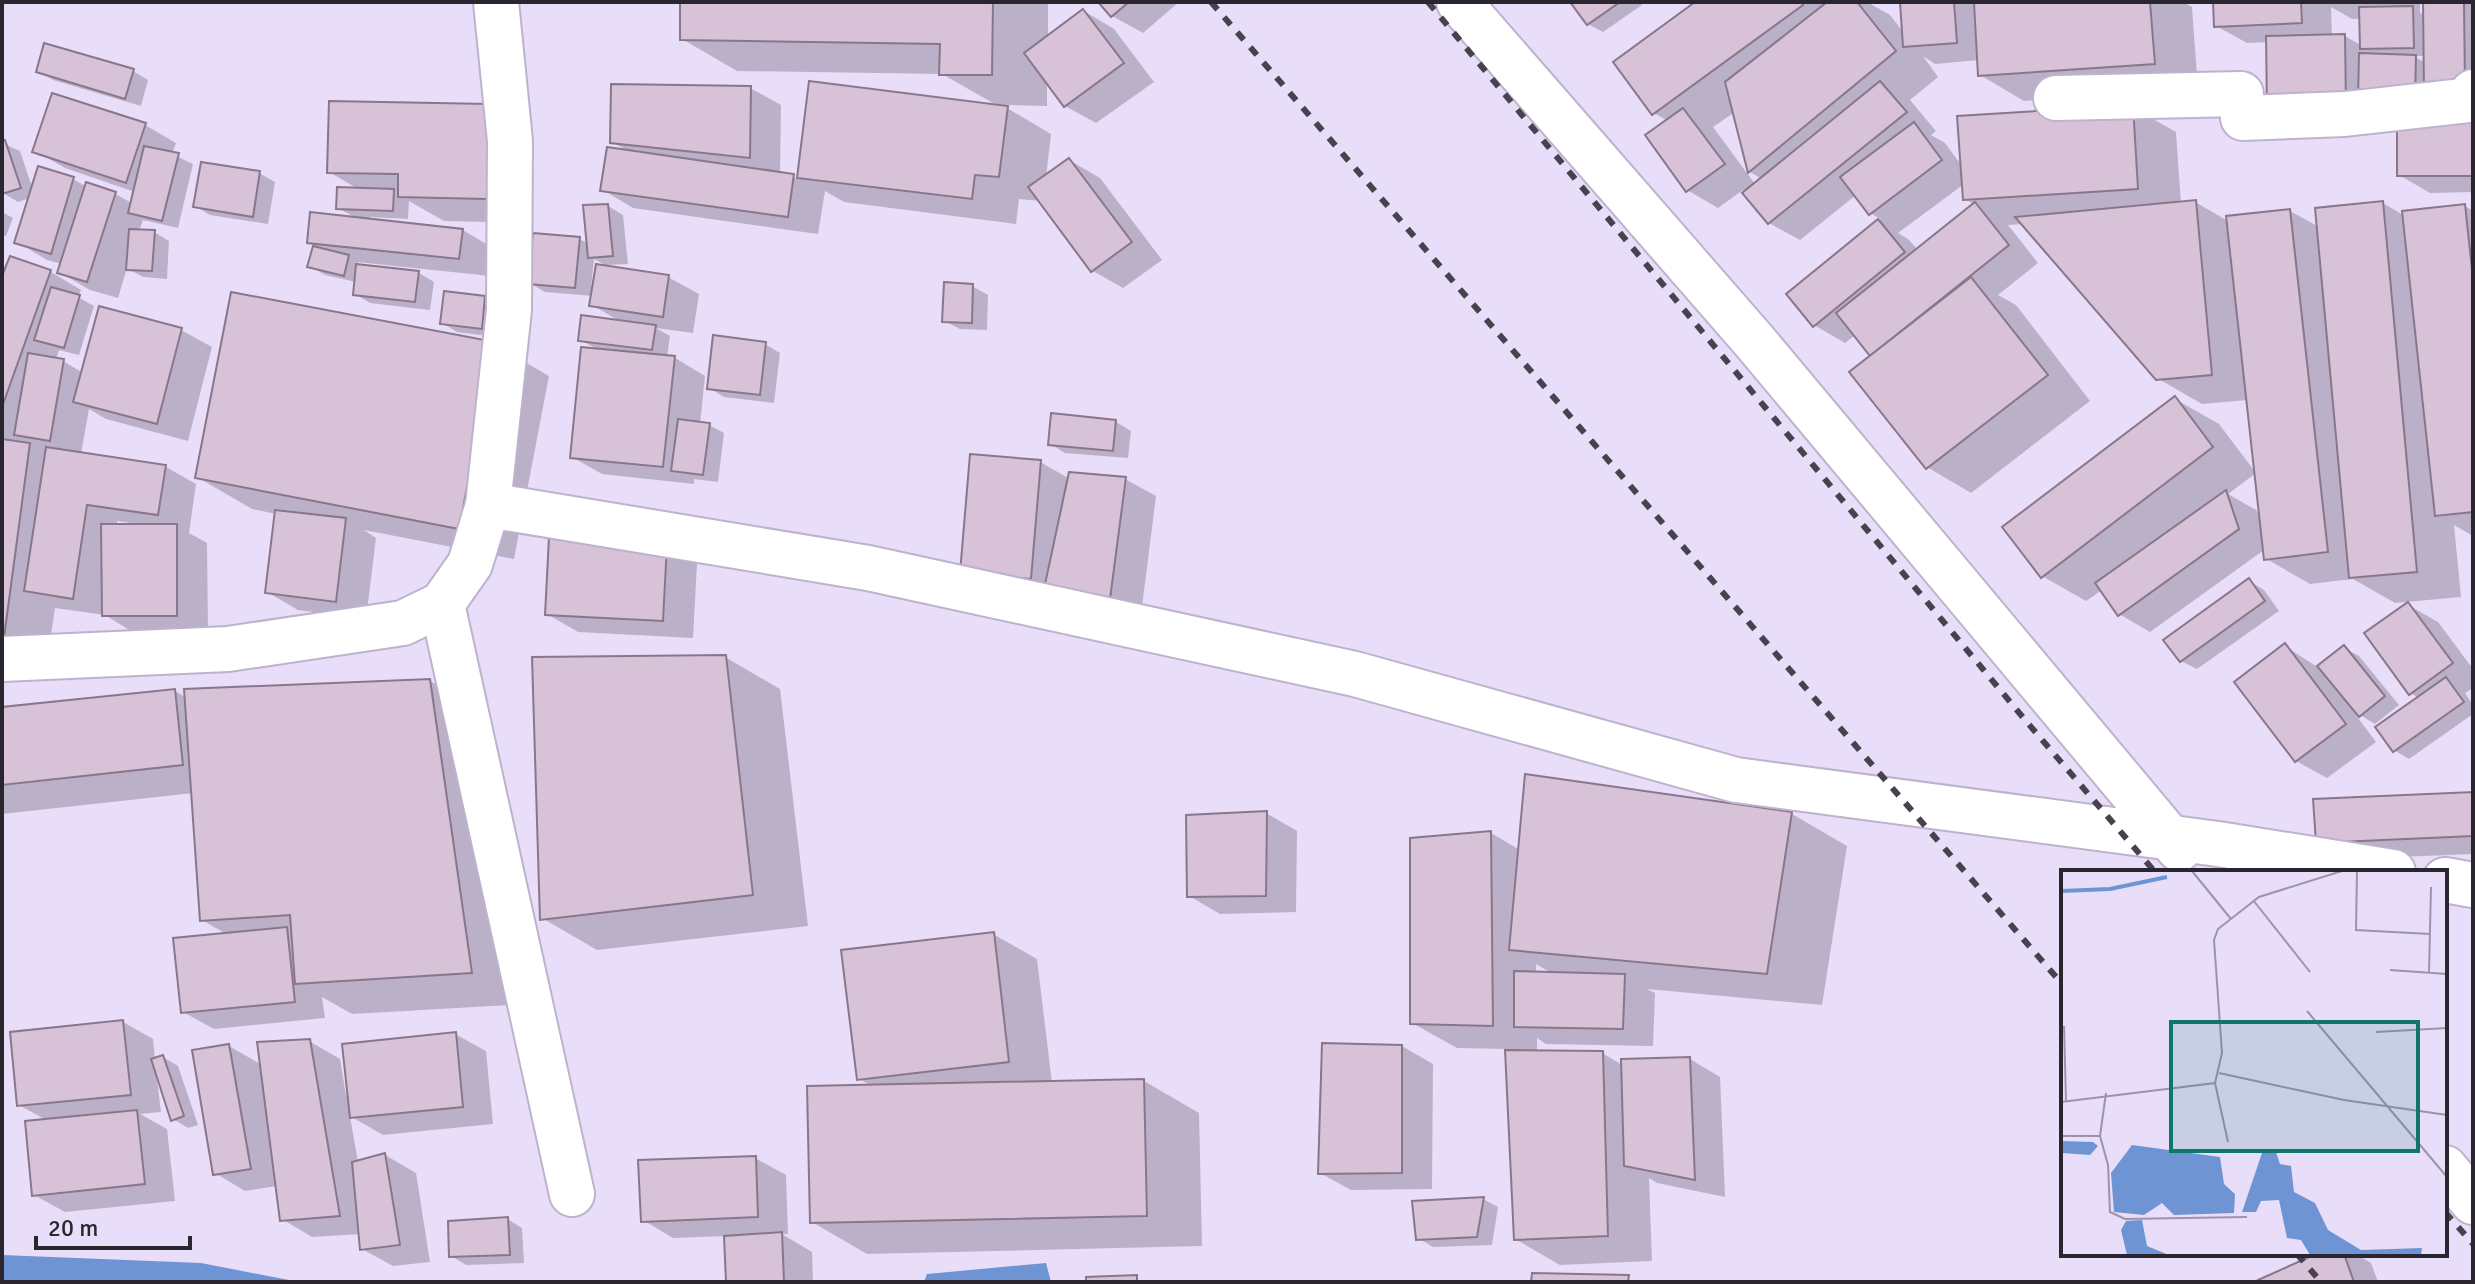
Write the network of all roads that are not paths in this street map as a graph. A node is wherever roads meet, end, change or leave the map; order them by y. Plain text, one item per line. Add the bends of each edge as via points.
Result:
1 (496, 2) edge
2 (1459, 2) edge
3 (2473, 92) edge
4 (2056, 98) dead end
5 (488, 505) junction
6 (442, 604) junction
7 (2, 659) edge
8 (2171, 838) junction
9 (2197, 870) edge
10 (2380, 870) edge
11 (2447, 880) edge
12 (2473, 885) edge
13 (2447, 1170) edge
14 (572, 1194) dead end
15 (2473, 1202) edge

1 - 5 street via 510,141 509,310
2 - 8 street via 1755,342
3 - 4 street via 2470,100 2454,102 2243,118 2241,94
5 - 6 street via 470,564
5 - 8 street via 868,568 1340,671 1736,780
6 - 7 street via 403,623 228,649
6 - 14 street
8 - 9 street
8 - 10 street
11 - 12 street
13 - 15 street

